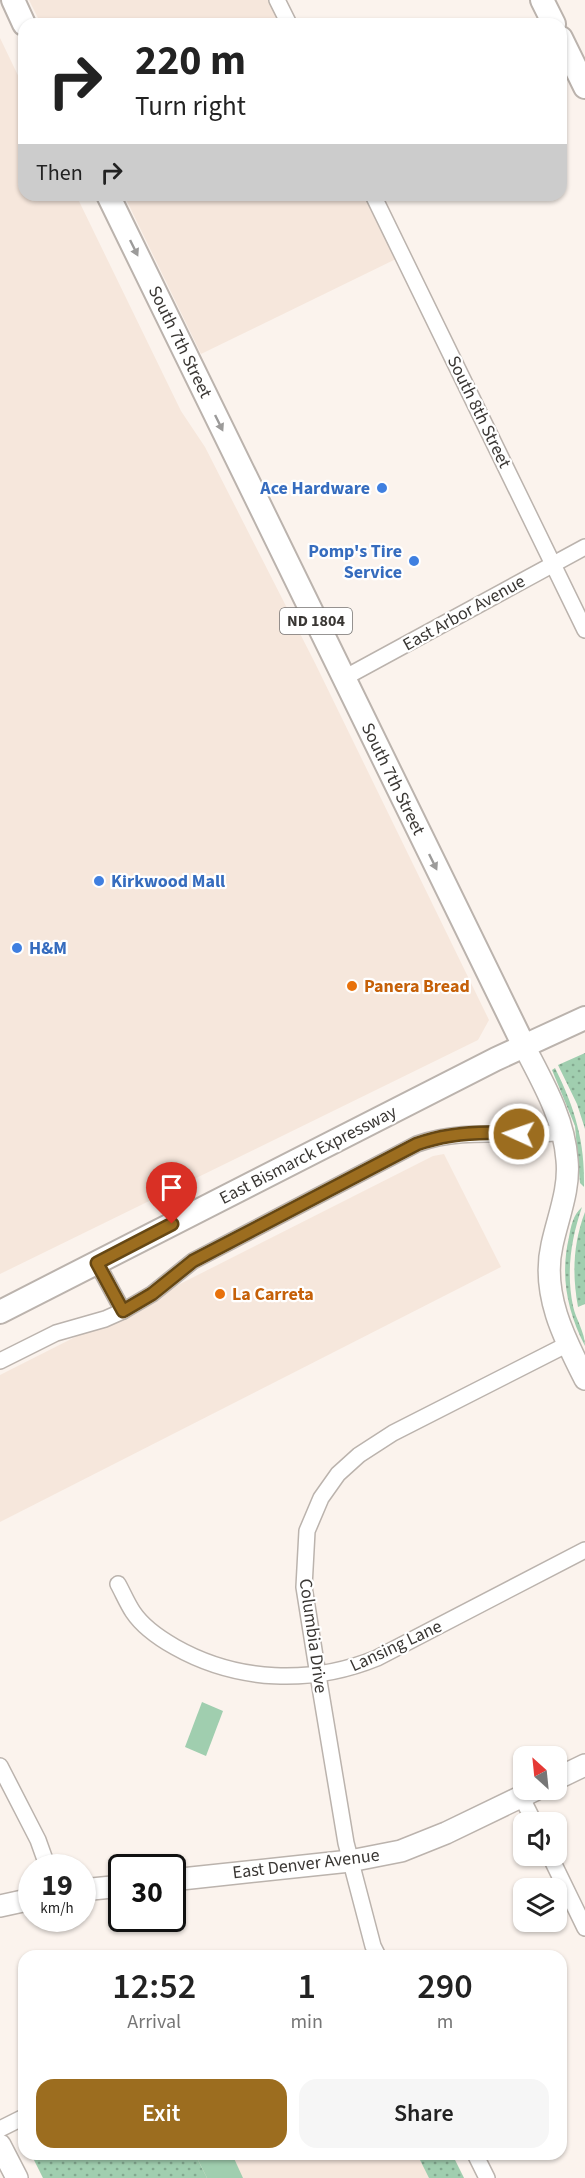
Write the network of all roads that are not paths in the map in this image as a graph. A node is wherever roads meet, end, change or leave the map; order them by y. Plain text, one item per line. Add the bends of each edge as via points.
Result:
1 (13, 0) edge
2 (277, 0) edge
3 (542, 0) edge
4 (21, 18) edge
5 (286, 18) edge
6 (551, 18) edge
7 (567, 50) edge
8 (585, 87) edge
9 (111, 201) edge
10 (376, 201) edge
11 (585, 547) edge
12 (553, 565) junction
13 (585, 630) edge
14 (344, 678) junction
15 (585, 1018) edge
16 (524, 1046) junction
17 (563, 1132) junction
18 (97, 1263) junction
19 (123, 1311) junction
20 (0, 1312) edge
21 (568, 1344) junction
22 (0, 1361) edge
23 (585, 1379) edge
24 (585, 1550) edge
25 (118, 1584) dead end
26 (318, 1675) junction
27 (585, 1765) edge
28 (0, 1766) edge
29 (567, 1774) edge
30 (514, 1800) edge
31 (43, 1854) edge
32 (350, 1861) junction
33 (555, 1866) edge
34 (186, 1879) edge
35 (18, 1902) edge
36 (0, 1906) edge
37 (585, 1928) edge
38 (376, 1950) edge
39 (18, 2120) edge
40 (0, 2129) edge
41 (0, 2145) edge
42 (478, 2160) edge
43 (17, 2178) edge
44 (487, 2178) edge

1 - 4 main road
2 - 5 street
3 - 6 main road
7 - 8 main road
9 -> 14 main road, South 7th Street / ND 1804
10 - 12 street, South 8th Street
11 - 12 street, East Arbor Avenue
12 - 13 street, South 8th Street
12 - 14 street, East Arbor Avenue
14 -> 16 main road, South 7th Street / ND 1804
15 - 16 main road, East Bismarck Expressway
16 - 17 street, South 7th Street via 550,1095
16 - 18 main road, East Bismarck Expressway
17 - 19 street via 539,1136 500,1132 441,1135 417,1144 193,1261 152,1294
17 - 21 street, South 7th Street via 567,1178 549,1272 558,1321
18 - 19 street
18 - 20 main road, East Bismarck Expressway
19 - 22 street via 57,1333
21 - 23 street, South 7th Street
21 - 26 street, Columbia Drive via 393,1433 338,1474 321,1498 307,1531 304,1587
24 - 26 street, Lansing Lane via 377,1658 346,1671
25 - 26 street, Lansing Lane via 133,1614 157,1637 201,1662 257,1676
26 - 32 street, Columbia Drive
27 - 29 street
28 - 31 street
30 - 32 street, East Denver Avenue via 401,1851
32 - 34 street, East Denver Avenue
32 - 38 street, Columbia Drive
33 - 37 street
35 - 36 street
39 - 40 street
41 - 43 street
42 - 44 street

